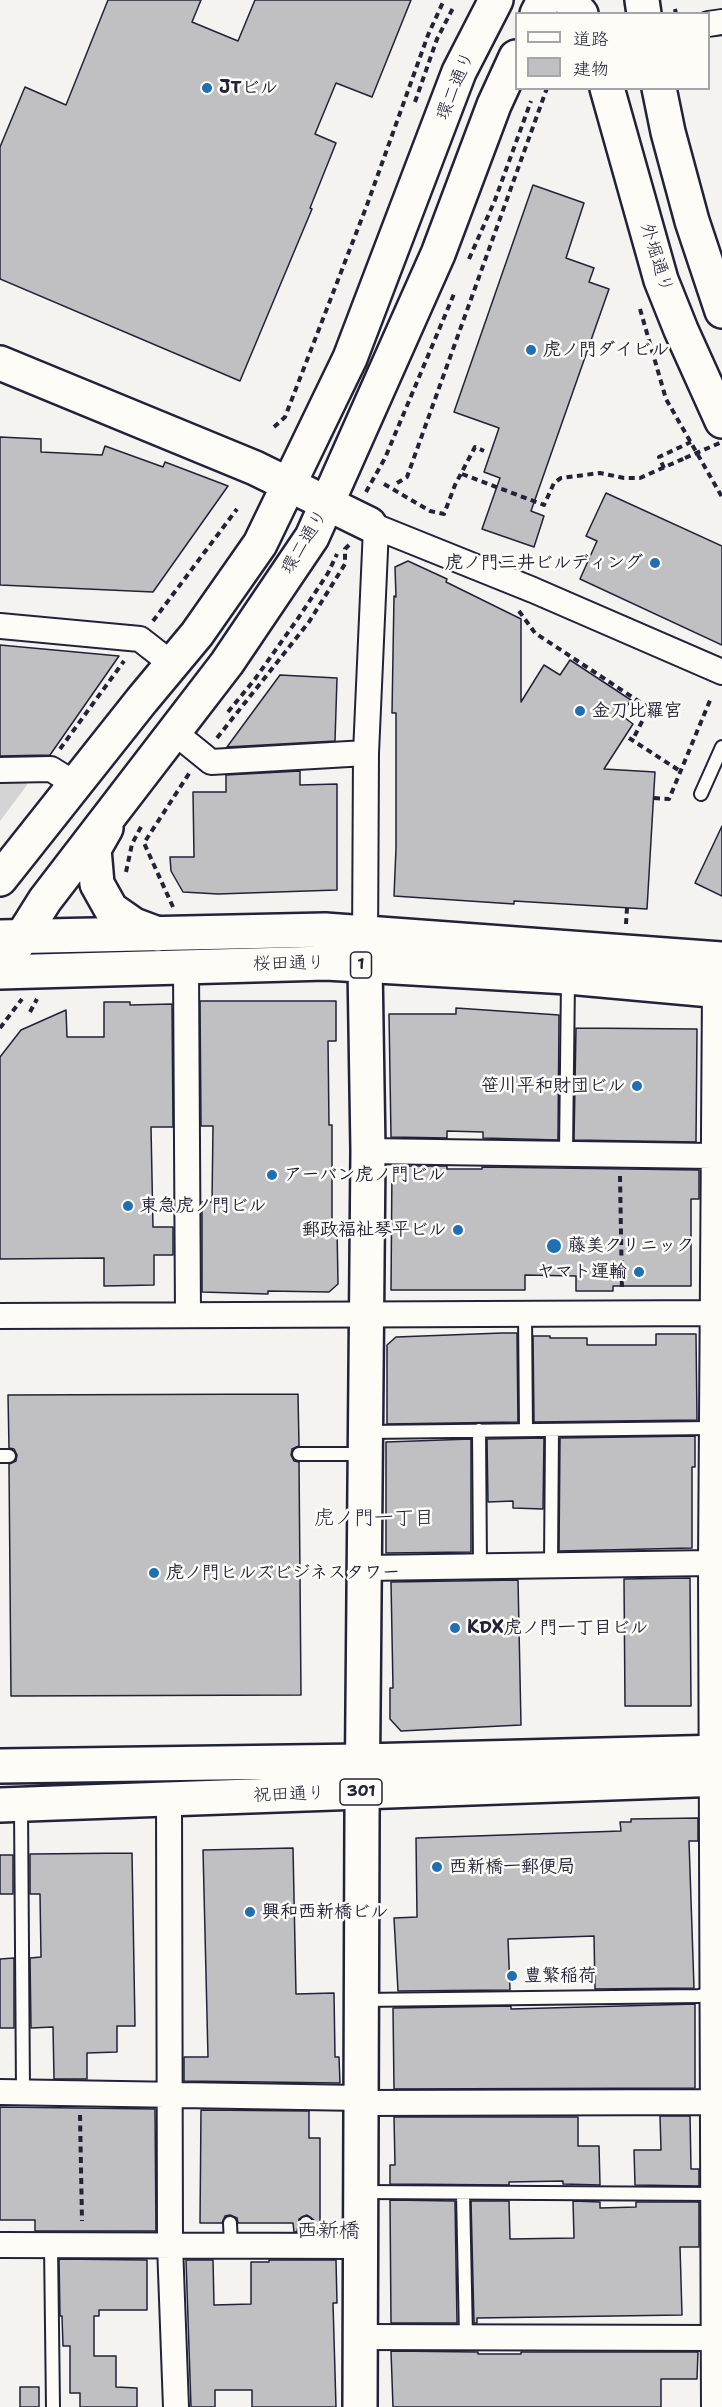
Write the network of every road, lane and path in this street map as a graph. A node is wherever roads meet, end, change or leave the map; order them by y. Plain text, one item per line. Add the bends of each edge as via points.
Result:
1 (444, 0) edge
2 (496, 0) edge
3 (569, 0) edge
4 (454, 6) dead end
5 (579, 12) edge
6 (515, 59) edge
7 (515, 77) edge
8 (546, 90) edge
9 (659, 90) edge
10 (607, 92) edge
11 (414, 103) dead end
12 (494, 105) junction
13 (722, 311) edge
14 (0, 363) edge
15 (722, 421) edge
16 (274, 427) dead end
17 (691, 442) dead end
18 (722, 442) edge
19 (484, 451) dead end
20 (664, 468) junction
21 (462, 474) junction
22 (397, 483) dead end
23 (384, 484) dead end
24 (289, 485) junction
25 (328, 504) junction
26 (237, 509) dead end
27 (366, 532) junction
28 (515, 605) dead end
29 (0, 626) edge
30 (140, 639) junction
31 (172, 664) junction
32 (722, 672) edge
33 (711, 698) dead end
34 (174, 732) junction
35 (722, 747) edge
36 (366, 753) junction
37 (203, 756) junction
38 (45, 769) junction
39 (0, 770) edge
40 (680, 771) junction
41 (75, 784) junction
42 (128, 790) junction
43 (701, 794) dead end
44 (654, 798) dead end
45 (0, 879) edge
46 (165, 920) junction
47 (11, 937) edge
48 (365, 949) junction
49 (722, 959) edge
50 (186, 968) junction
51 (0, 973) edge
52 (568, 977) junction
53 (718, 991) edge
54 (368, 1151) junction
55 (566, 1152) junction
56 (620, 1154) junction
57 (712, 1156) junction
58 (717, 1312) edge
59 (525, 1313) junction
60 (622, 1313) junction
61 (367, 1314) junction
62 (189, 1315) junction
63 (0, 1316) edge
64 (711, 1428) junction
65 (479, 1430) junction
66 (526, 1430) junction
67 (552, 1430) junction
68 (366, 1443) junction
69 (299, 1454) dead end
70 (711, 1563) junction
71 (551, 1565) junction
72 (480, 1566) junction
73 (364, 1568) junction
74 (0, 1766) edge
75 (717, 1766) edge
76 (362, 1777) junction
77 (169, 1799) junction
78 (11, 1805) edge
79 (718, 1991) edge
80 (361, 2000) junction
81 (11, 2092) edge
82 (79, 2093) junction
83 (170, 2095) junction
84 (361, 2101) junction
85 (718, 2102) edge
86 (360, 2192) junction
87 (464, 2193) junction
88 (718, 2194) edge
89 (0, 2245) edge
90 (51, 2245) junction
91 (83, 2245) junction
92 (170, 2245) junction
93 (360, 2246) junction
94 (360, 2337) junction
95 (466, 2337) junction
96 (718, 2338) edge
97 (53, 2407) edge
98 (176, 2407) edge
99 (360, 2407) edge
100 (714, 2407) edge

1 - 16 path via 285,417
2 - 24 main road, 環二通り via 459,72 350,358
3 - 5 main road
4 - 11 path via 437,39
6 - 12 main road, 環二通り
7 - 12 main road
8 - 22 path via 407,477
9 - 13 main road via 692,221
10 - 15 main road, 外堀通り via 661,280
12 - 25 main road, 環二通り via 438,254
14 - 24 main road
17 - 20 path via 659,457
18 - 20 path, bridge
19 - 21 path via 476,447
20 - 21 path via 640,478 600,473 561,478 554,483 544,505
21 - 23 path via 444,514 430,511
24 - 25 main road
24 - 31 main road, 環二通り via 260,544
25 - 27 main road
25 - 34 main road, 環二通り via 312,537 273,595
26 - 30 path
27 - 32 street via 533,590
27 - 36 street
27 - 37 path via 345,549 345,564 309,622
28 - 40 path via 535,633 649,708 630,740
29 - 30 street
30 - 31 street
30 - 38 path
31 - 41 main road, 環二通り
33 - 40 path
34 - 37 street
34 - 42 main road, 環二通り
35 - 43 lane
36 - 37 street via 210,762
36 - 48 street
37 - 46 path via 144,843
38 - 39 street
38 - 41 street
40 - 44 path via 669,799
41 - 45 main road, 環二通り
42 - 46 main road via 94,849 97,884 111,909 134,925
42 - 47 main road, 環二通り via 45,900
46 - 47 main road, 桜田通り / 1
46 - 48 main road, 桜田通り / 1 via 325,930
47 - 51 main road, 環二通り
48 - 49 main road, 桜田通り / 1
48 - 50 main road, 桜田通り / 1 via 306,963
48 - 52 main road, 桜田通り / 1
48 - 54 main road
50 - 51 main road, 桜田通り / 1
50 - 62 street
52 - 53 main road, 桜田通り / 1
52 - 55 lane
53 - 57 street
54 - 55 street
54 - 61 main road
55 - 56 street
56 - 57 street
56 - 60 path
57 - 58 street
58 - 60 street
58 - 64 street
59 - 60 street
59 - 61 street
59 - 66 lane
61 - 62 street
61 - 68 main road
62 - 63 street
64 - 67 lane
64 - 70 street
65 - 66 lane
65 - 68 lane
65 - 72 lane
66 - 67 lane
67 - 71 lane
68 - 69 lane
68 - 73 main road
70 - 71 street
70 - 75 street
71 - 72 street
72 - 73 street
73 - 76 main road
74 - 76 main road, 祝田通り / 301
75 - 76 main road, 祝田通り / 301
75 - 79 street
76 - 77 main road, 祝田通り / 301
76 - 80 main road
77 - 78 main road, 祝田通り / 301
77 - 83 street
78 - 81 lane
79 - 80 lane via 699,1996
79 - 85 street
80 - 84 main road
81 - 82 street
82 - 83 street
82 - 91 path
83 - 84 street
83 - 92 street
84 - 85 street
84 - 86 main road
85 - 88 street
86 - 87 lane
86 - 93 main road
87 - 88 lane
87 - 95 lane
88 - 96 street
89 - 90 street
90 - 91 street
90 - 97 lane
91 - 92 street
92 - 93 street via 230,2234 306,2234
92 - 98 street
93 - 94 main road
94 - 95 street
94 - 99 main road
95 - 96 street
96 - 100 street

